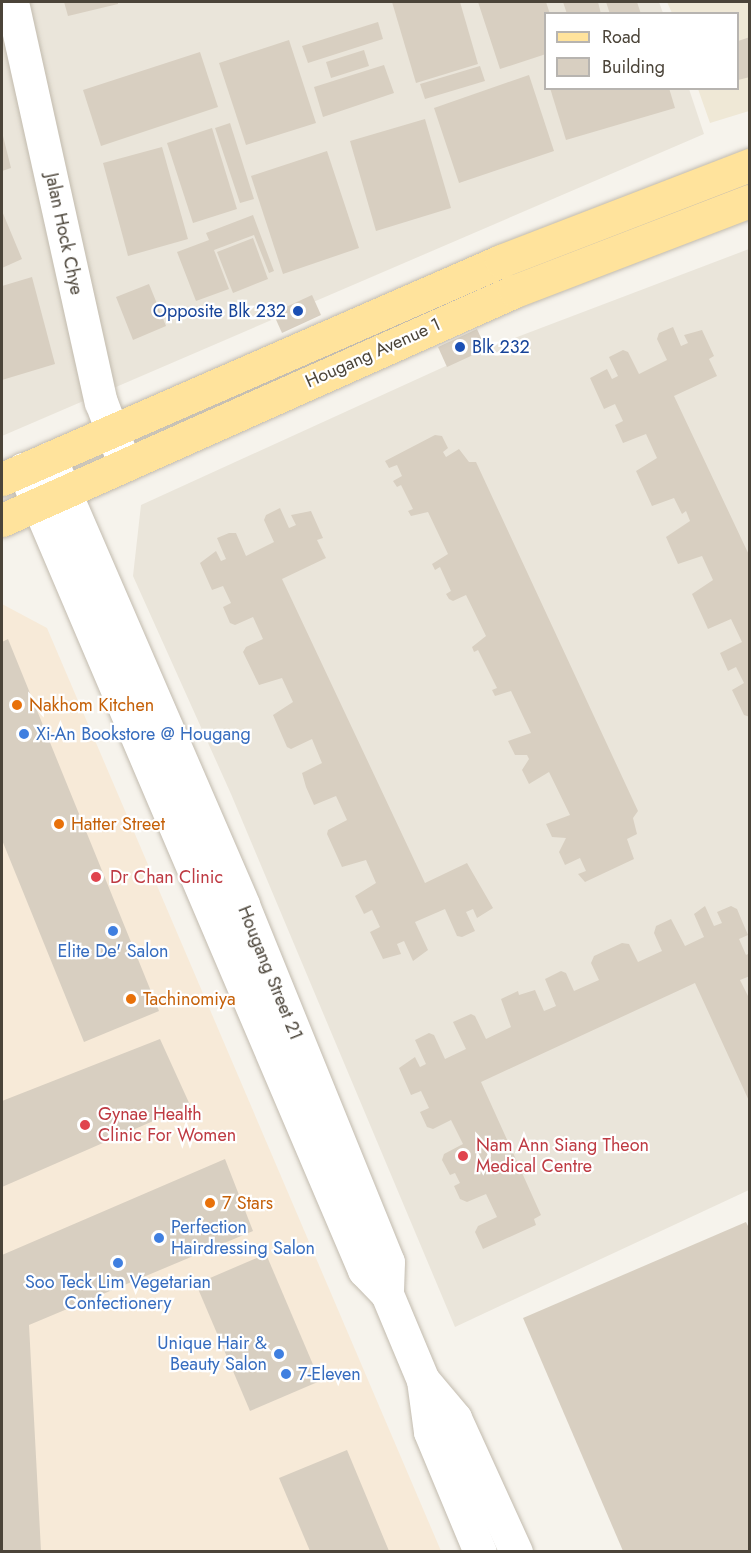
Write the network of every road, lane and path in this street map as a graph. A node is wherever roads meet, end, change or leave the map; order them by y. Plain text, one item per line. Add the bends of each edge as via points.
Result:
1 (12, 2) edge
2 (750, 165) edge
3 (750, 201) edge
4 (111, 431) junction
5 (124, 463) junction
6 (25, 469) edge
7 (52, 498) junction
8 (2, 520) edge
9 (423, 1380) junction
10 (480, 1551) edge
11 (516, 1551) edge

1 - 4 street, Jalan Hock Chye
2 - 4 main road, Hougang Avenue 1 via 501,261
3 - 5 main road, Hougang Avenue 1 via 515,291
4 - 5 street, Jalan Hock Chye
4 - 6 main road, Hougang Avenue 1
5 - 7 main road, Hougang Avenue 1
6 - 7 street, Hougang Street 21
7 - 8 main road, Hougang Avenue 1
7 - 9 street, Hougang Street 21 via 364,1270 387,1294
9 - 10 street, Hougang Street 21 via 430,1432
9 - 11 street, Hougang Street 21 via 455,1418

